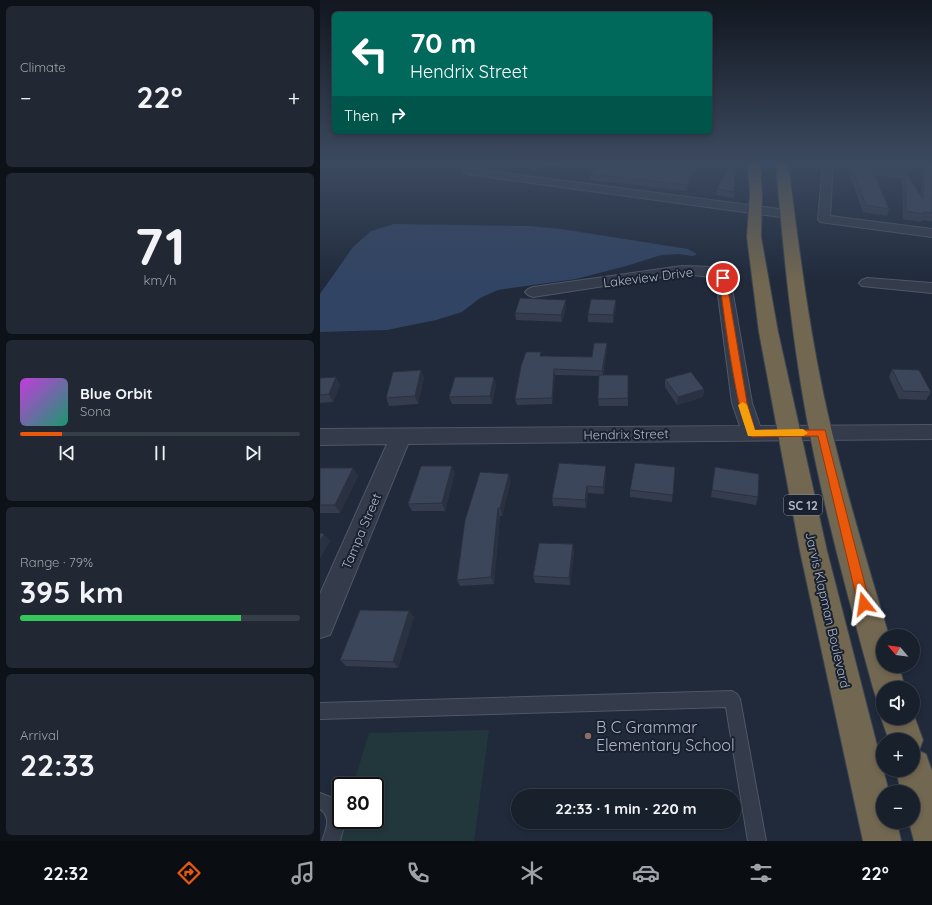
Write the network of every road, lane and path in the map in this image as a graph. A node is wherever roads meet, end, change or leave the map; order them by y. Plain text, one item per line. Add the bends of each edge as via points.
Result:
1 (711, 203) edge
2 (756, 203) edge
3 (786, 203) edge
4 (825, 203) edge
5 (756, 210) junction
6 (787, 214) junction
7 (932, 233) edge
8 (867, 283) dead end
9 (932, 288) edge
10 (533, 292) dead end
11 (932, 432) edge
12 (752, 433) junction
13 (788, 433) junction
14 (822, 433) junction
15 (401, 436) junction
16 (320, 437) edge
17 (320, 625) edge
18 (887, 681) edge
19 (320, 711) edge
20 (916, 777) edge
21 (320, 801) edge
22 (932, 838) edge
23 (331, 841) edge
24 (757, 841) edge
25 (882, 841) edge

1 - 5 street
2 - 5 highway, Jarvis Klapman Boulevard / SC 12
3 - 6 highway, SC 12
4 - 7 street via 824,219
5 - 6 street
5 - 13 highway, Jarvis Klapman Boulevard / SC 12 via 756,259 769,341
6 - 14 highway, SC 12 via 809,369
8 - 9 street
10 - 12 street, Lakeview Drive via 682,270 716,273 723,278 742,403
11 - 14 street, Hendrix Street
12 - 13 street, Hendrix Street
12 - 15 street, Hendrix Street
13 - 14 street, Hendrix Street
13 - 25 highway, Jarvis Klapman Boulevard / SC 12 via 826,607
14 - 18 highway, SC 12 via 857,577
15 - 16 street, Hendrix Street
15 - 17 street, Tampa Street
19 - 24 lane via 732,699
20 - 22 highway
21 - 23 lane via 328,803 336,813 336,827

